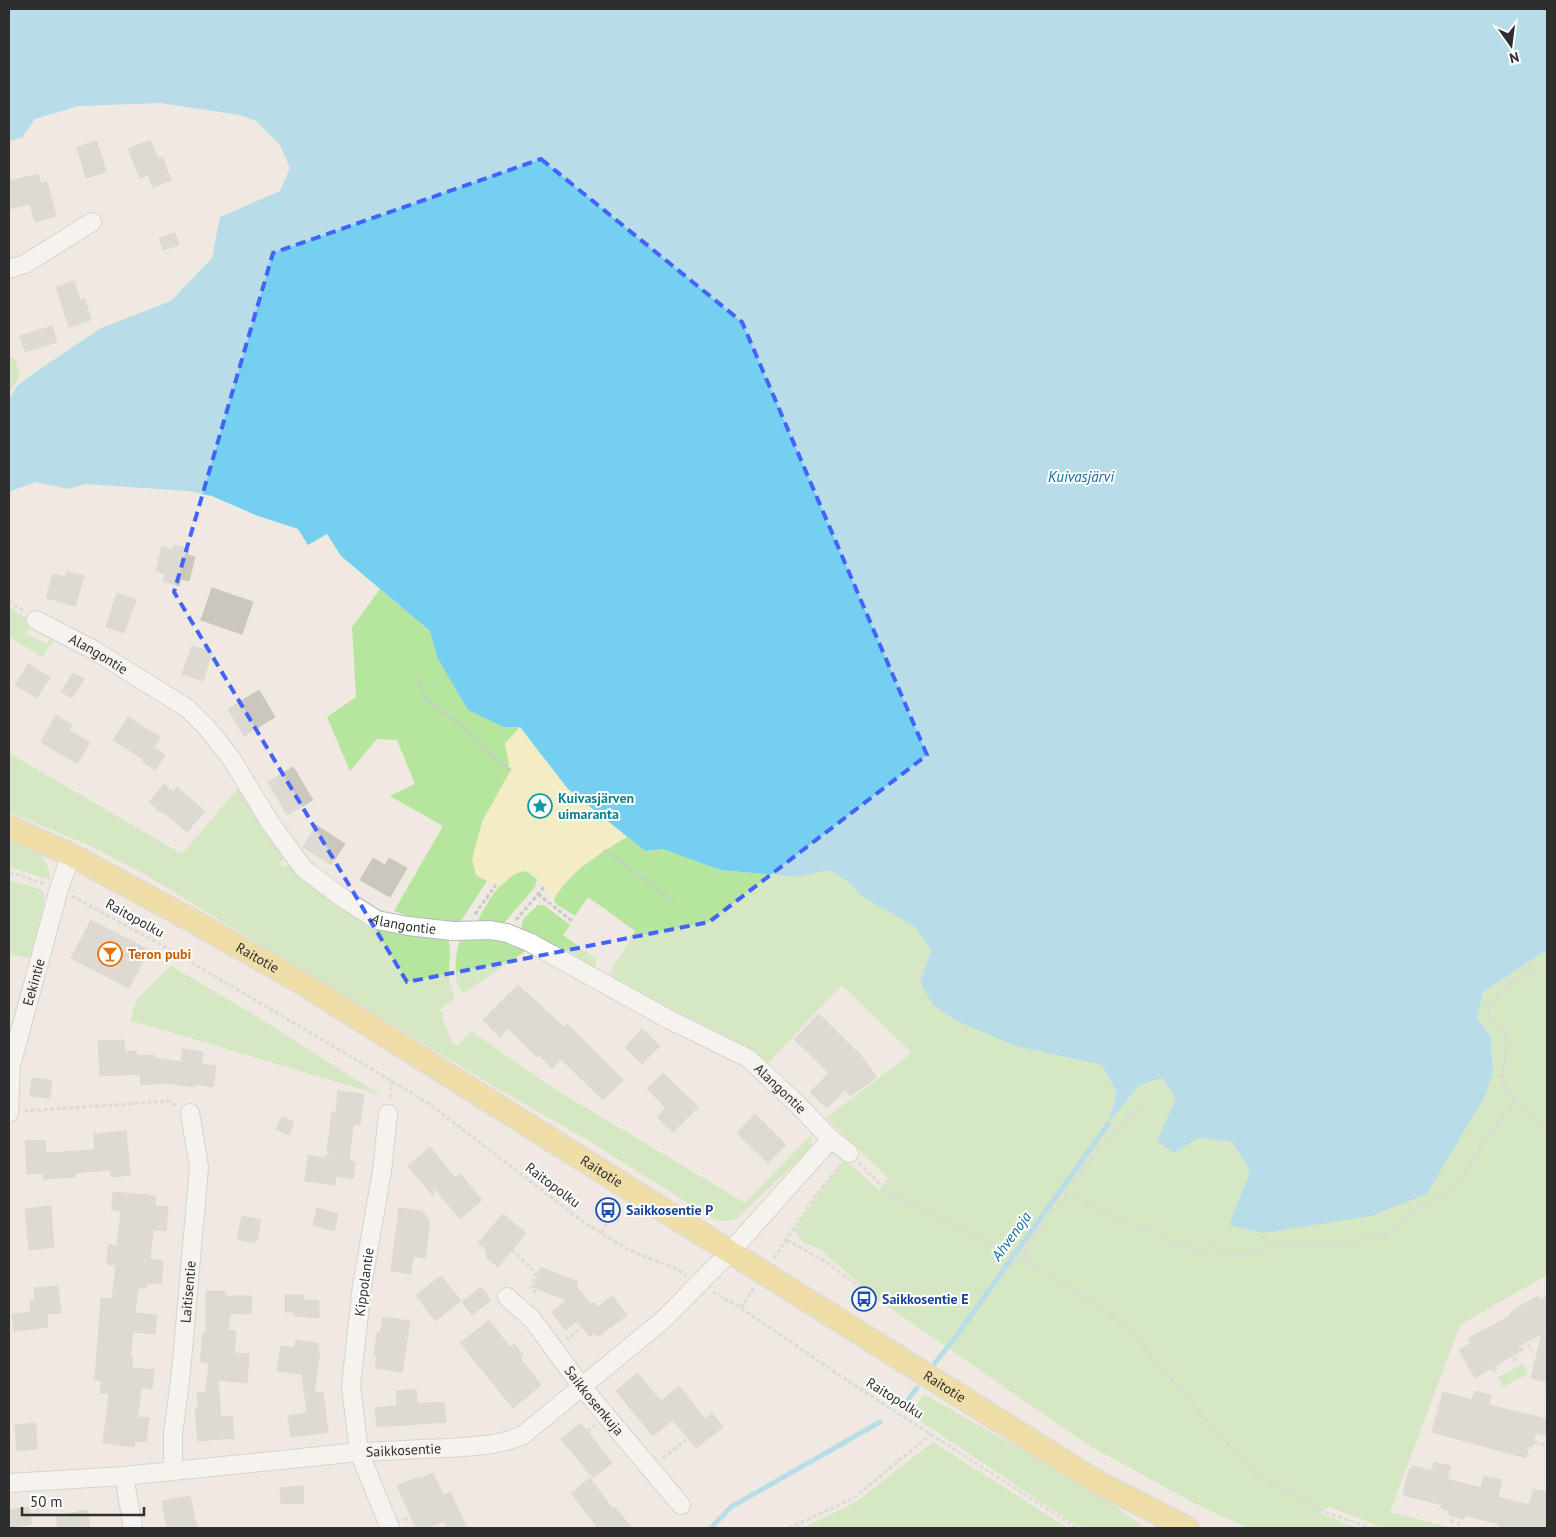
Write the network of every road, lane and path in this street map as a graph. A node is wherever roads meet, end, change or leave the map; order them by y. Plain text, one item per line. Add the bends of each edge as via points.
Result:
1 (92, 222) dead end
2 (9, 269) edge
3 (36, 620) dead end
4 (418, 678) dead end
5 (510, 771) dead end
6 (9, 827) edge
7 (604, 850) dead end
8 (71, 855) junction
9 (9, 873) edge
10 (496, 885) dead end
11 (544, 887) dead end
12 (59, 889) junction
13 (538, 894) junction
14 (674, 901) dead end
15 (572, 921) dead end
16 (464, 931) junction
17 (507, 933) junction
18 (1547, 965) edge
19 (10, 1065) edge
20 (1141, 1100) dead end
21 (1516, 1100) junction
22 (9, 1113) edge
23 (190, 1114) joint
24 (388, 1114) dead end
25 (1547, 1130) edge
26 (831, 1139) junction
27 (849, 1153) junction
28 (1066, 1193) junction
29 (613, 1213) dead end
30 (601, 1234) junction
31 (787, 1240) junction
32 (512, 1250) dead end
33 (730, 1252) junction
34 (1026, 1262) junction
35 (763, 1274) junction
36 (698, 1284) junction
37 (538, 1295) dead end
38 (507, 1297) dead end
39 (864, 1299) dead end
40 (741, 1308) junction
41 (582, 1327) dead end
42 (562, 1332) dead end
43 (1528, 1344) dead end
44 (1532, 1351) dead end
45 (1493, 1368) dead end
46 (1495, 1372) dead end
47 (582, 1387) junction
48 (1547, 1387) edge
49 (1546, 1392) dead end
50 (1466, 1423) dead end
51 (1483, 1428) dead end
52 (931, 1434) junction
53 (686, 1440) dead end
54 (1534, 1442) dead end
55 (1547, 1445) edge
56 (358, 1452) junction
57 (650, 1468) junction
58 (173, 1470) junction
59 (124, 1476) junction
60 (9, 1483) edge
61 (1427, 1492) dead end
62 (1435, 1495) dead end
63 (680, 1505) dead end
64 (1453, 1516) dead end
65 (1460, 1518) dead end
66 (1451, 1524) dead end
67 (1458, 1525) dead end
68 (133, 1528) edge
69 (390, 1528) edge
70 (789, 1528) edge
71 (1077, 1528) edge
72 (1188, 1528) edge
73 (1372, 1528) edge

1 - 2 street via 25,264
3 - 16 street, Alangontie via 92,649 187,708 231,758 271,824 304,869 344,899 377,920
4 - 5 path via 424,696
6 - 8 main road, Raitotie
7 - 14 path
8 - 12 street, Eekintie
8 - 33 main road, Raitotie via 297,980
9 - 12 path, Raitopolku
10 - 16 path
11 - 13 path
12 - 19 street, Eekintie
12 - 30 path, Raitopolku via 309,1031 432,1106
13 - 15 path
13 - 17 path
16 - 17 street, Alangontie
17 - 26 street, Alangontie via 748,1058
18 - 21 path via 1512,980 1486,1008 1504,1030 1509,1042 1502,1070 1503,1082
19 - 22 street, Eekintie
20 - 28 path via 1138,1108 1107,1137
21 - 25 path
21 - 28 path via 1446,1194 1429,1200 1399,1227 1356,1243 1333,1247 1294,1245 1254,1249 1233,1256 1217,1247 1199,1250 1172,1243 1160,1233 1117,1218
22 - 23 path via 170,1101
23 - 58 street, Laitisentie via 199,1167 173,1434
24 - 56 street, Kippolantie via 382,1171 362,1286 351,1386
26 - 27 street, Alangontie
26 - 33 street
27 - 31 path
27 - 34 path via 889,1193
28 - 34 path via 1026,1248
29 - 30 path
30 - 36 path, Raitopolku via 629,1250 677,1269
31 - 35 path
31 - 39 path via 826,1262 864,1290
32 - 37 path via 536,1273 531,1287
33 - 35 main road, Raitotie
33 - 36 street, Saikkosentie
34 - 73 path via 1108,1312 1129,1331 1255,1474 1330,1514
35 - 40 path
35 - 72 main road, Raitotie via 1097,1482
36 - 40 path, Raitopolku
36 - 47 street, Saikkosentie via 663,1320
38 - 47 street, Saikkosenkuja via 532,1320
40 - 52 path, Raitopolku
41 - 42 path via 568,1338
43 - 44 path
45 - 46 path
47 - 56 street, Saikkosentie via 523,1435 511,1440 492,1444
47 - 57 street, Saikkosenkuja
48 - 49 path
50 - 51 path
52 - 70 path via 854,1498
52 - 71 path, Raitopolku
53 - 57 path
54 - 55 path
56 - 58 street, Saikkosentie
56 - 69 street, Kippolantie
57 - 63 street, Saikkosenkuja
58 - 59 street, Saikkosentie
59 - 60 street, Saikkosentie
59 - 68 street
61 - 62 path
64 - 66 path
65 - 67 path

